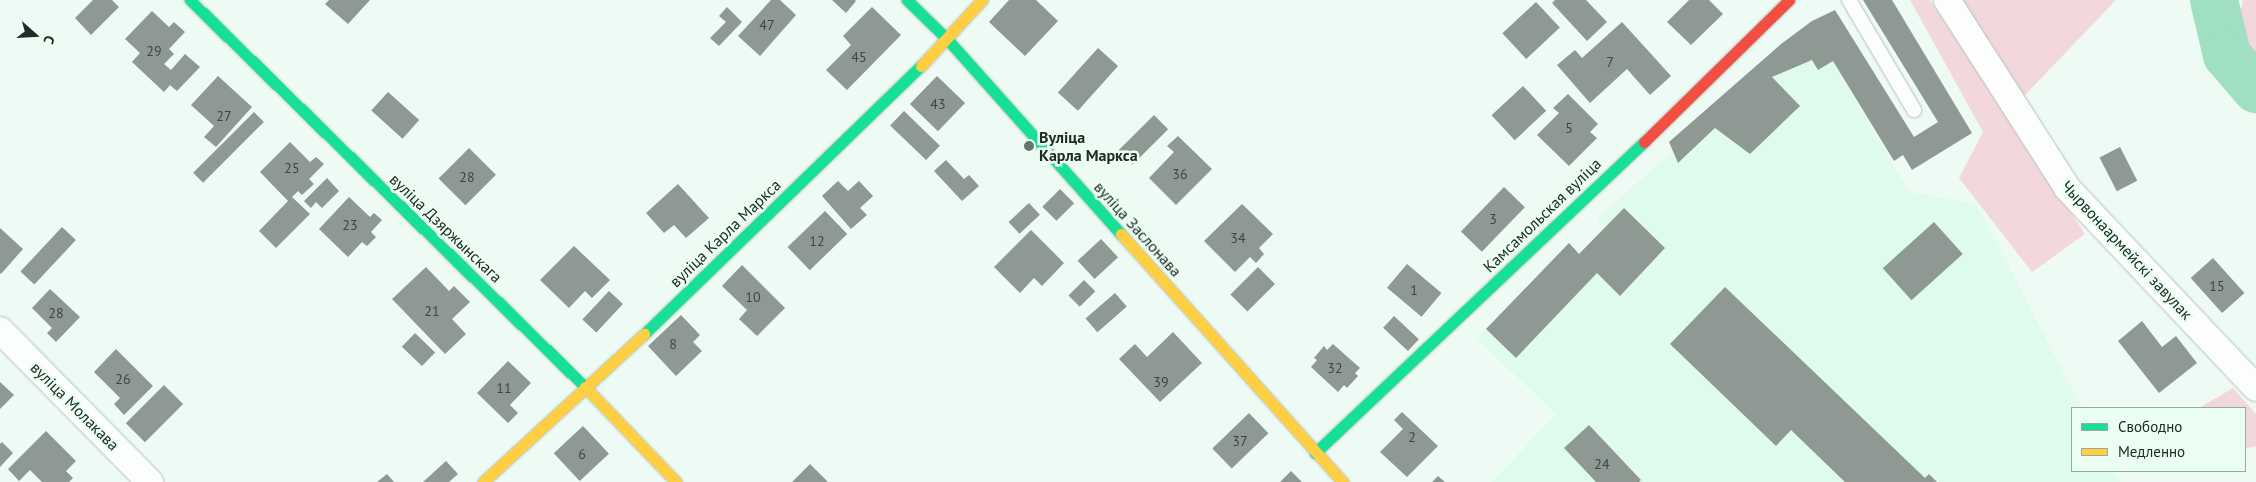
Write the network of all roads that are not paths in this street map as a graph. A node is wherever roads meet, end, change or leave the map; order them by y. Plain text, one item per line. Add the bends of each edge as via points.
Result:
1 (190, 0) edge
2 (907, 0) edge
3 (982, 0) edge
4 (1789, 0) edge
5 (1849, 0) edge
6 (1947, 0) edge
7 (948, 40) junction
8 (1914, 110) dead end
9 (0, 330) edge
10 (2256, 388) edge
11 (587, 389) junction
12 (1316, 453) junction
13 (150, 482) edge
14 (483, 482) edge
15 (676, 482) edge
16 (1343, 482) edge

1 - 11 street, вуліца Дзяржынскага
2 - 7 street, вуліца Заслонава
3 - 7 street, вуліца Карла Маркса
4 - 12 street, Камсамольская вуліца via 1716,74
5 - 8 lane
6 - 10 street, Чырвонаармейскі завулак via 2068,188
7 - 11 street, вуліца Карла Маркса
7 - 12 street, вуліца Заслонава
9 - 13 street, вуліца Молакава
11 - 14 street, вуліца Карла Маркса
11 - 15 street, вуліца Дзяржынскага
12 - 16 street, вуліца Заслонава

